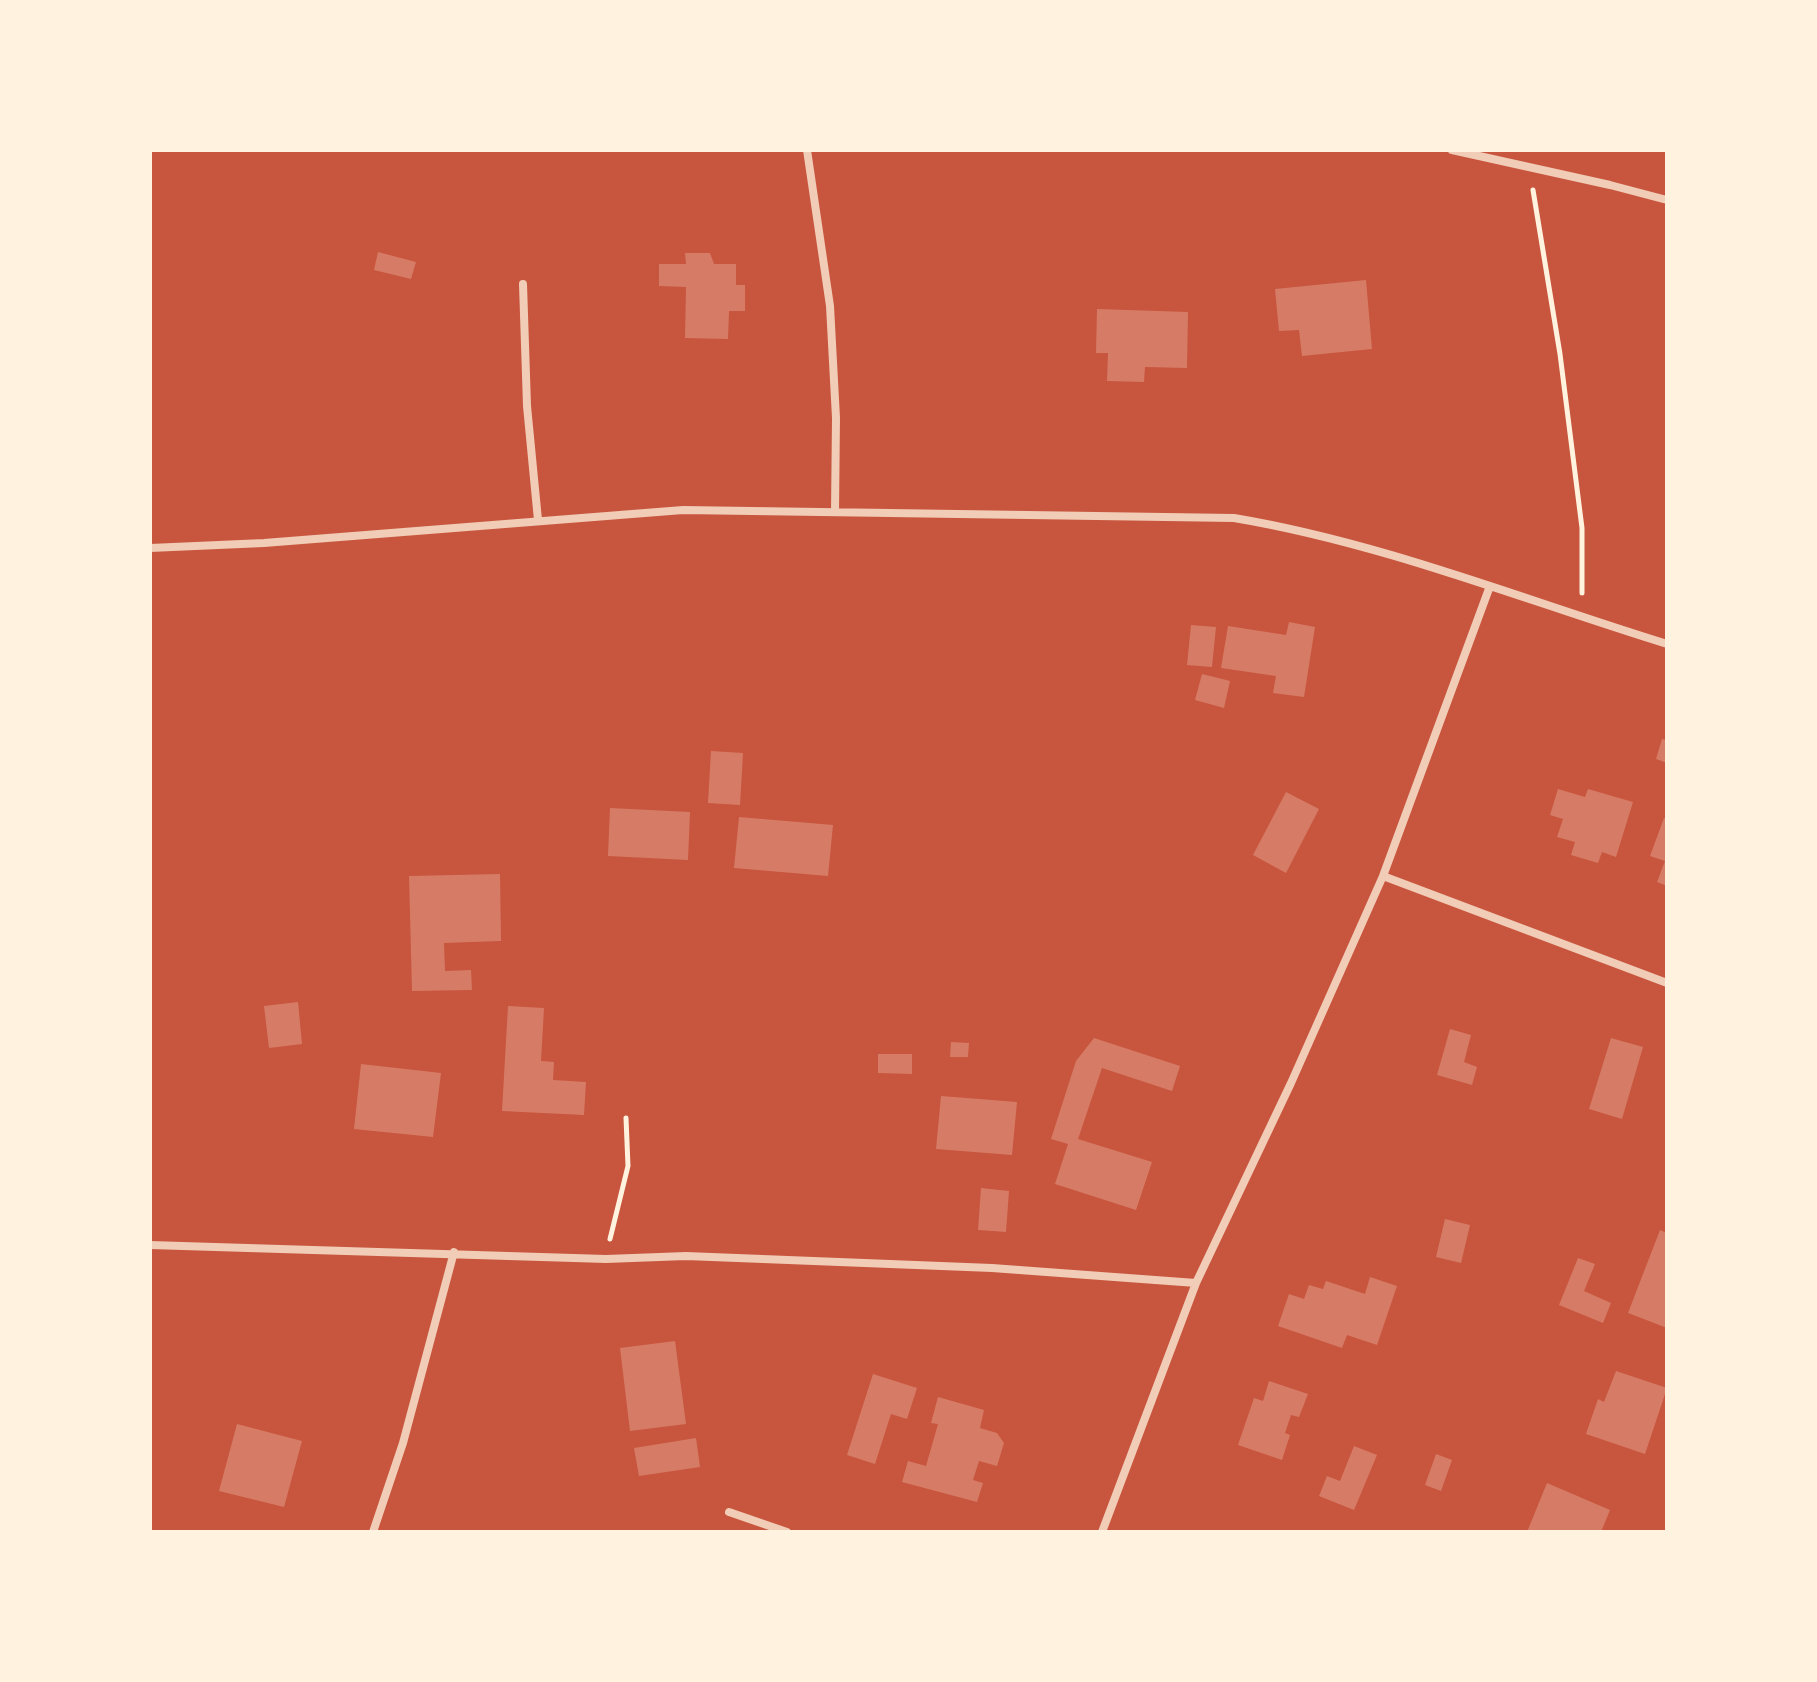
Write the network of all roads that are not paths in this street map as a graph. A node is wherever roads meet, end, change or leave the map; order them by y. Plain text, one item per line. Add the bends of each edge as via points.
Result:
1 (807, 150) edge
2 (1452, 150) edge
3 (1667, 200) edge
4 (523, 284) dead end
5 (835, 512) junction
6 (538, 520) junction
7 (150, 548) edge
8 (1490, 586) junction
9 (1667, 644) edge
10 (1383, 876) junction
11 (1667, 983) edge
12 (150, 1245) edge
13 (454, 1252) junction
14 (1196, 1283) junction
15 (729, 1512) dead end
16 (373, 1532) edge
17 (787, 1532) edge
18 (1102, 1532) edge

1 - 5 street via 830,306
2 - 3 street
4 - 6 street
5 - 6 street via 683,510
5 - 8 street via 1234,518 1352,542
6 - 7 street
8 - 9 street
8 - 10 street
10 - 11 street
10 - 14 street
12 - 13 street
13 - 14 street via 992,1268
13 - 16 street via 403,1443
14 - 18 street
15 - 17 street

